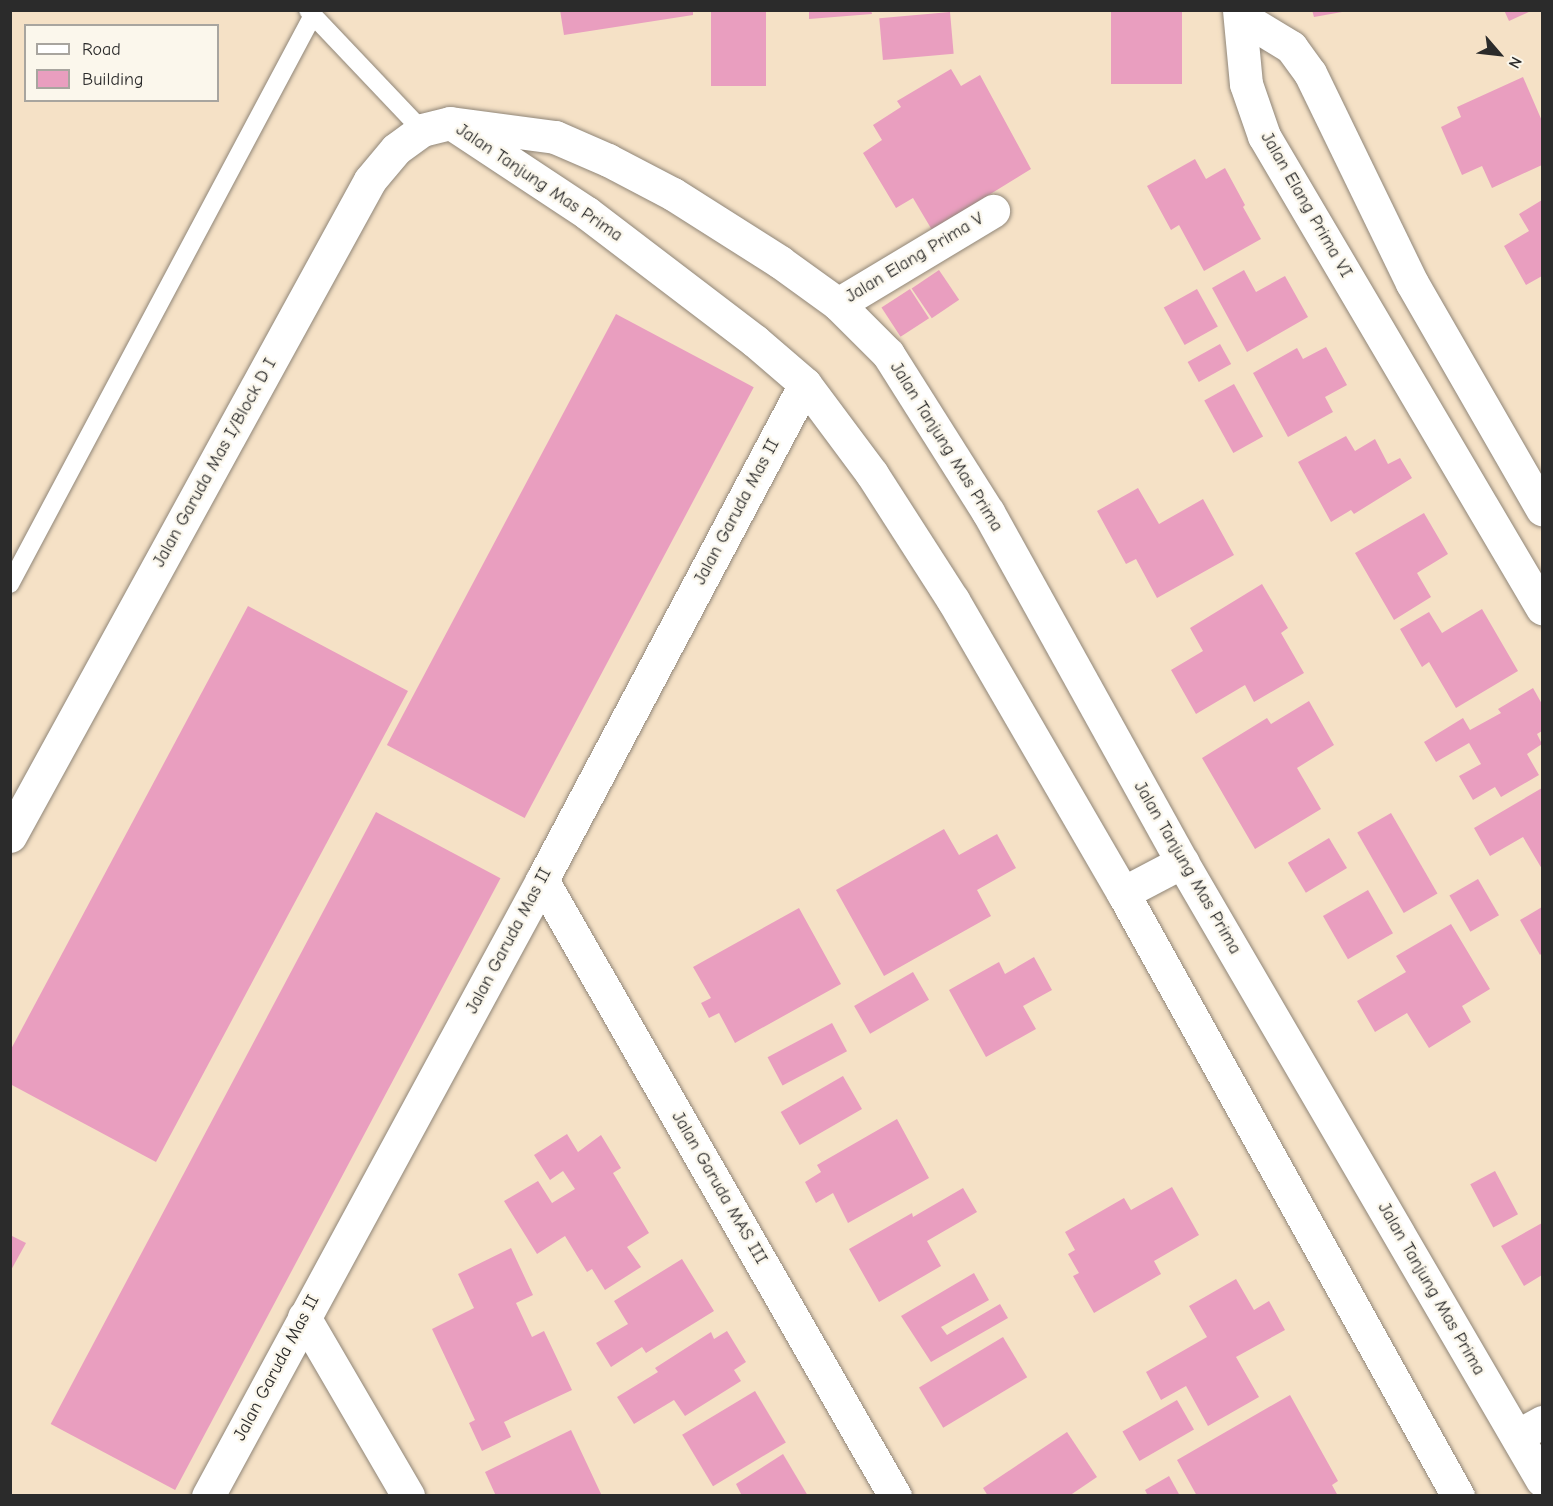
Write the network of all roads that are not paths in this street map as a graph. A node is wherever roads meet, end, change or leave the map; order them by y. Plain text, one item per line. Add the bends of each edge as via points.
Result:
1 (311, 13) edge
2 (1239, 13) edge
3 (436, 126) junction
4 (993, 211) dead end
5 (838, 304) junction
6 (805, 384) junction
7 (1542, 509) edge
8 (10, 584) edge
9 (1542, 608) edge
10 (10, 836) edge
11 (1182, 862) junction
12 (542, 880) junction
13 (1123, 893) junction
14 (304, 1317) junction
15 (1530, 1429) edge
16 (1542, 1480) edge
17 (208, 1496) edge
18 (408, 1496) edge
19 (895, 1496) edge
20 (1458, 1496) edge

1 - 3 lane
1 - 8 lane
2 - 7 street, Jalan Elang Prima VI via 1291,47 1310,73 1412,283
2 - 9 street, Jalan Elang Prima VI via 1245,84 1263,136
3 - 5 street, Jalan Tanjung Mas Prima via 555,137 608,159 693,206
3 - 6 street, Jalan Tanjung Mas Prima via 587,213
3 - 10 street, Jalan Garuda Mas I/Block D I via 396,149 370,180
4 - 5 street, Jalan Elang Prima V
5 - 11 street, Jalan Tanjung Mas Prima via 888,354 988,512
6 - 12 street, Jalan Garuda Mas II
6 - 13 street, Jalan Tanjung Mas Prima via 872,474 953,600
11 - 13 street
11 - 15 street, Jalan Tanjung Mas Prima
12 - 14 street, Jalan Garuda Mas II
12 - 19 street, Jalan Garuda MAS III
13 - 20 street, Jalan Tanjung Mas Prima
14 - 17 street, Jalan Garuda Mas II
14 - 18 street
15 - 16 street, Jalan Tanjung Mas Prima

